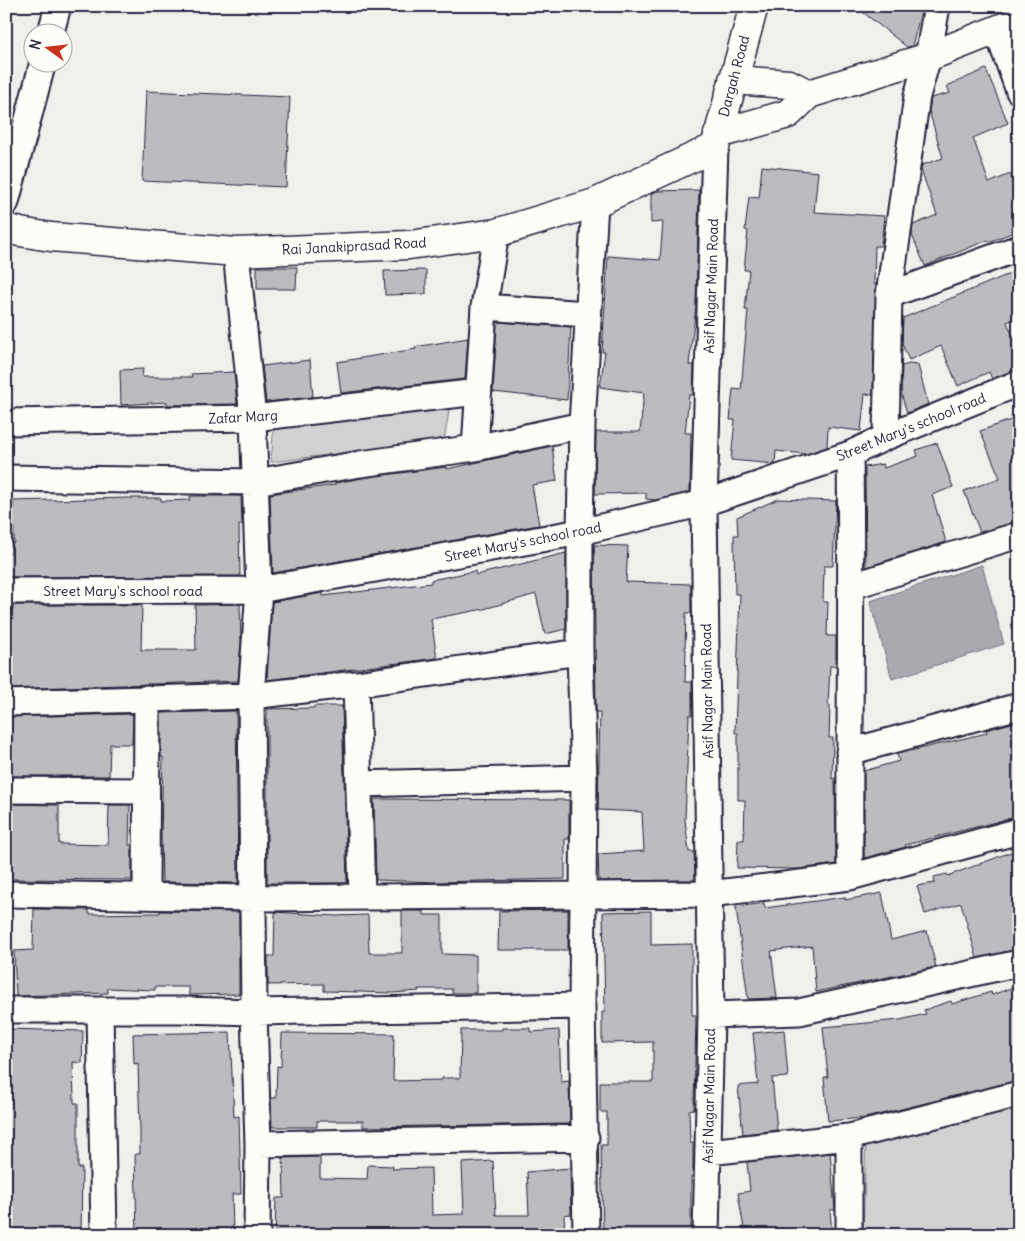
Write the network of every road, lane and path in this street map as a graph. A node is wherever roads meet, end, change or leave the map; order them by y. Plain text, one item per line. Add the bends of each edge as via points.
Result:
1 (58, 6) edge
2 (754, 6) edge
3 (938, 6) edge
4 (54, 22) edge
5 (1008, 25) edge
6 (928, 57) junction
7 (40, 72) edge
8 (733, 80) junction
9 (1019, 91) edge
10 (809, 94) junction
11 (717, 140) junction
12 (6, 202) edge
13 (595, 203) junction
14 (6, 228) edge
15 (496, 233) junction
16 (1019, 248) edge
17 (236, 252) junction
18 (889, 295) junction
19 (484, 307) junction
20 (588, 314) junction
21 (1019, 384) edge
22 (478, 392) junction
23 (253, 418) junction
24 (6, 422) edge
25 (582, 425) junction
26 (886, 437) junction
27 (475, 448) junction
28 (850, 454) junction
29 (6, 478) edge
30 (256, 482) junction
31 (704, 503) junction
32 (580, 532) junction
33 (1019, 534) edge
34 (852, 586) junction
35 (259, 590) junction
36 (6, 591) edge
37 (580, 652) junction
38 (356, 684) junction
39 (251, 696) junction
40 (147, 698) junction
41 (6, 702) edge
42 (1019, 706) edge
43 (849, 752) junction
44 (584, 778) junction
45 (359, 784) junction
46 (6, 790) edge
47 (146, 791) junction
48 (1019, 831) edge
49 (850, 877) junction
50 (6, 894) edge
51 (585, 894) junction
52 (709, 894) junction
53 (146, 896) junction
54 (362, 896) junction
55 (254, 898) junction
56 (1019, 963) edge
57 (582, 1006) junction
58 (6, 1010) edge
59 (100, 1010) junction
60 (254, 1012) junction
61 (711, 1015) junction
62 (1019, 1094) edge
63 (849, 1137) junction
64 (586, 1138) junction
65 (258, 1144) junction
66 (708, 1152) junction
67 (104, 1235) edge
68 (257, 1235) edge
69 (586, 1235) edge
70 (706, 1235) edge
71 (849, 1235) edge

1 - 4 street
2 - 8 main road, Dargah Road
3 - 6 street
5 - 6 main road
5 - 9 street
6 - 10 main road
6 - 18 street via 917,96
7 - 12 street
8 - 10 main road via 790,84
8 - 11 main road, Dargah Road
10 - 11 main road, Rai Janakiprasad Road via 788,114
11 - 13 main road, Rai Janakiprasad Road
11 - 31 street, Asif Nagar Main Road
13 - 15 main road, Rai Janakiprasad Road
13 - 20 street
14 - 17 main road, Rai Janakiprasad Road via 51,237
15 - 17 main road, Rai Janakiprasad Road via 409,245
15 - 19 street
16 - 18 street
17 - 23 street
18 - 26 street
19 - 20 street
19 - 22 street
20 - 25 street
21 - 26 street, Street Mary's school road
22 - 23 street, Zafar Marg
22 - 27 street
23 - 24 street, Zafar Marg
23 - 30 street
25 - 27 street
25 - 32 street
26 - 28 street, Street Mary's school road
27 - 30 street
28 - 31 street, Street Mary's school road
28 - 34 street
29 - 30 street
30 - 35 street
31 - 32 street, Street Mary's school road
31 - 52 street, Asif Nagar Main Road
32 - 35 street, Street Mary's school road
32 - 37 street
33 - 34 street
34 - 43 street
35 - 36 street, Street Mary's school road
35 - 39 street
37 - 38 street
37 - 44 street
38 - 39 street
38 - 45 street
39 - 40 street
39 - 55 street
40 - 41 street
40 - 47 street
42 - 43 street
43 - 49 street
44 - 45 street
44 - 51 street
45 - 54 street
46 - 47 street
47 - 53 street
48 - 49 street
49 - 52 street
50 - 53 street
51 - 52 street
51 - 54 street
51 - 57 street
52 - 61 street, Asif Nagar Main Road
53 - 55 street
54 - 55 street
55 - 60 street
56 - 61 street via 799,1012
57 - 60 street
57 - 64 street
58 - 59 street
59 - 60 street
59 - 67 street
60 - 65 street
61 - 66 street, Asif Nagar Main Road
62 - 63 street
63 - 66 street
63 - 71 street
64 - 65 street
64 - 69 street
65 - 68 street
66 - 70 street, Asif Nagar Main Road

